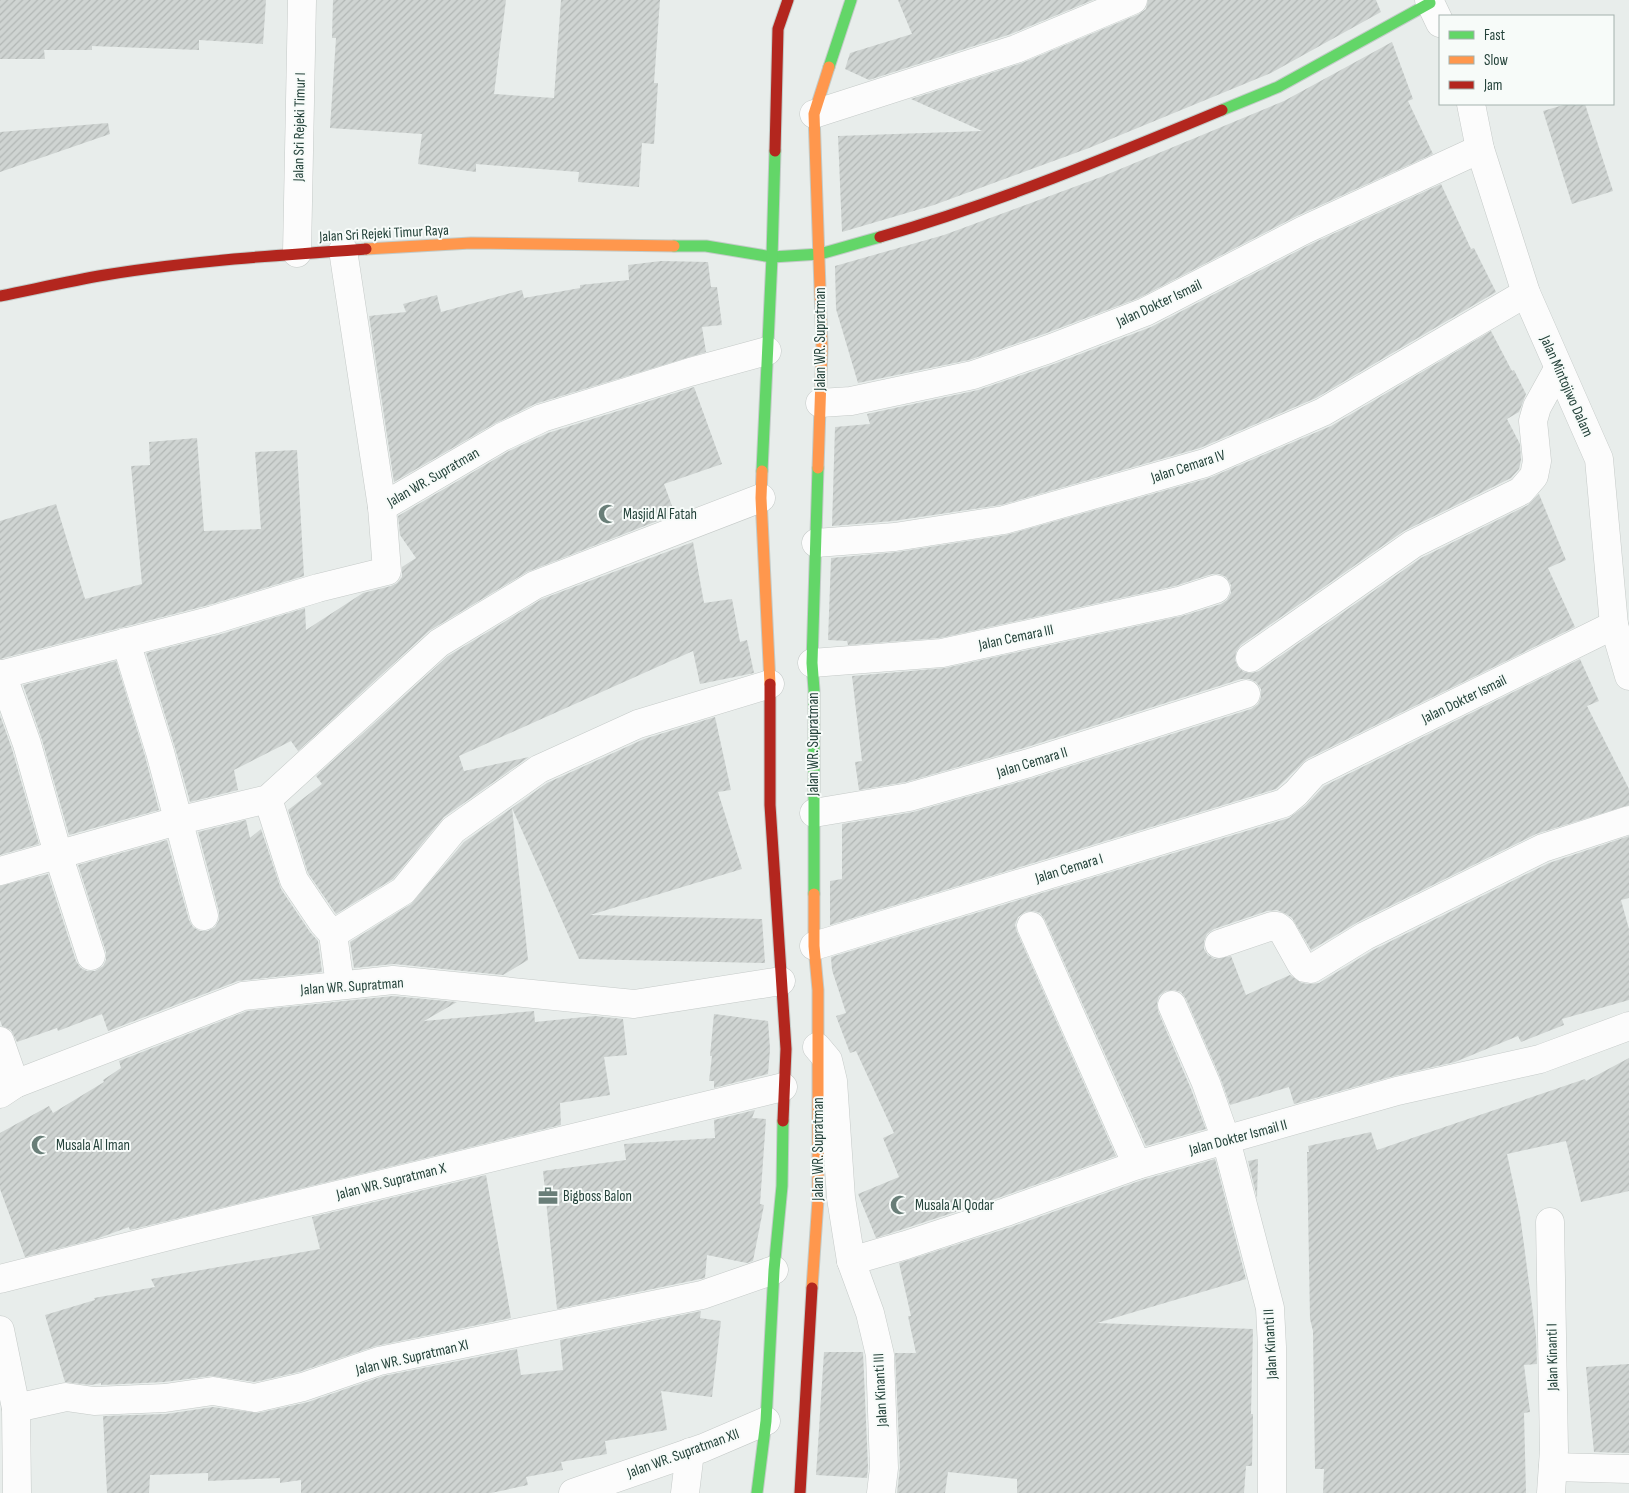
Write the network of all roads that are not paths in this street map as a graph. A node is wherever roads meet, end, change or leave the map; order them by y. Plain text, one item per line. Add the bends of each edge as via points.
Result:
1 (302, 0) edge
2 (788, 0) edge
3 (851, 0) edge
4 (1133, 0) edge
5 (1433, 9) edge
6 (1471, 105) edge
7 (814, 114) junction
8 (1480, 149) junction
9 (344, 250) junction
10 (297, 253) junction
11 (820, 254) junction
12 (772, 257) junction
13 (1526, 293) junction
14 (0, 296) edge
15 (767, 351) junction
16 (1558, 369) junction
17 (820, 403) junction
18 (761, 498) junction
19 (382, 507) junction
20 (816, 543) junction
21 (1216, 589) dead end
22 (1614, 625) junction
23 (126, 642) junction
24 (1250, 658) dead end
25 (812, 663) junction
26 (1, 674) edge
27 (1629, 676) edge
28 (770, 684) junction
29 (1246, 694) dead end
30 (1314, 773) joint
31 (268, 799) junction
32 (814, 812) junction
33 (1629, 820) edge
34 (177, 821) junction
35 (58, 854) junction
36 (0, 871) edge
37 (204, 916) dead end
38 (1031, 926) dead end
39 (333, 934) junction
40 (1219, 944) dead end
41 (814, 946) junction
42 (91, 956) dead end
43 (781, 981) junction
44 (340, 986) junction
45 (1172, 1005) dead end
46 (1629, 1026) edge
47 (0, 1041) edge
48 (817, 1047) junction
49 (783, 1087) junction
50 (8, 1089) edge
51 (1226, 1140) junction
52 (1137, 1165) junction
53 (1550, 1222) dead end
54 (851, 1261) junction
55 (774, 1270) junction
56 (0, 1279) edge
57 (0, 1330) edge
58 (16, 1408) junction
59 (766, 1421) junction
60 (690, 1452) junction
61 (1629, 1469) edge
62 (1552, 1480) edge
63 (17, 1493) edge
64 (573, 1493) edge
65 (685, 1493) edge
66 (757, 1493) edge
67 (800, 1493) edge
68 (881, 1493) edge
69 (1272, 1493) edge

1 - 10 street, Jalan Sri Rejeki Timur I
2 - 12 main road via 778,29
3 - 7 main road, Jalan WR. Supratman
4 - 7 street via 1016,49
5 - 11 main road via 1278,87 1095,163 939,220
6 - 8 street, Jalan Mintojiwo Dalam
7 - 11 main road, Jalan WR. Supratman
8 - 13 street, Jalan Mintojiwo Dalam
8 - 17 street, Jalan Dokter Ismail via 1304,230 1145,312 1075,339 972,375 850,401
9 - 10 main road, Jalan Sri Rejeki Timur Raya
9 - 12 main road, Jalan Sri Rejeki Timur Raya via 471,243 706,246
9 - 19 street
10 - 14 main road, Jalan Sri Rejeki Timur Raya via 105,275
11 - 12 main road, Jalan Sri Rejeki Timur Raya
11 - 17 main road, Jalan WR. Supratman
12 - 15 main road
13 - 16 street, Jalan Mintojiwo Dalam
13 - 20 street, Jalan Cemara IV via 1323,412 1206,464 1004,520 895,537
15 - 18 main road
15 - 19 street, Jalan WR. Supratman via 664,379 542,418 502,437
16 - 22 street, Jalan Mintojiwo Dalam via 1599,460
16 - 24 street via 1537,407 1533,421 1537,461 1534,476 1521,491 1414,544
17 - 20 main road, Jalan WR. Supratman
18 - 28 main road
18 - 31 street via 534,585 439,642
19 - 23 street via 387,570 384,573 318,588
20 - 25 main road, Jalan WR. Supratman
21 - 25 street, Jalan Cemara III via 1170,603 942,653
22 - 27 street, Jalan Mintojiwo Dalam
22 - 30 street, Jalan Dokter Ismail
23 - 26 street
23 - 34 street via 160,752
25 - 32 main road, Jalan WR. Supratman
26 - 35 street via 27,744
28 - 39 street via 638,724 539,769 453,830 402,891
28 - 43 main road via 770,805
29 - 32 street, Jalan Cemara II via 1029,764 909,798
30 - 41 street, Jalan Cemara I via 1284,803
31 - 34 street
31 - 39 street via 294,880
32 - 41 main road, Jalan WR. Supratman
33 - 40 street via 1543,848 1365,936 1311,969 1305,968 1277,926
34 - 35 street
34 - 37 street
35 - 36 street
35 - 42 street
38 - 52 street
39 - 44 street
41 - 48 main road, Jalan WR. Supratman via 818,990
43 - 44 street, Jalan WR. Supratman via 634,1004 393,980
43 - 49 main road via 786,1049
44 - 50 street, Jalan WR. Supratman via 243,996
45 - 51 street, Jalan Kinanti II via 1206,1083
46 - 51 street, Jalan Dokter Ismail II via 1540,1060 1397,1091
47 - 50 street
48 - 54 street, Jalan Kinanti III via 828,1060 833,1081 841,1198
48 - 67 main road, Jalan WR. Supratman via 818,1200
49 - 55 main road via 782,1186
49 - 56 street, Jalan WR. Supratman X
51 - 52 street, Jalan Dokter Ismail II
51 - 69 street, Jalan Kinanti II via 1270,1308
52 - 54 street, Jalan Dokter Ismail II via 988,1218
53 - 62 street, Jalan Kinanti I
54 - 68 street, Jalan Kinanti III via 870,1313 880,1355 884,1468
55 - 58 street, Jalan WR. Supratman XI via 702,1296 379,1361 303,1387 255,1398 213,1392 94,1401 66,1397
55 - 59 main road
57 - 58 street
58 - 63 street
59 - 60 street, Jalan WR. Supratman XII
59 - 66 main road
60 - 64 street, Jalan WR. Supratman XII
60 - 65 street
61 - 62 street

